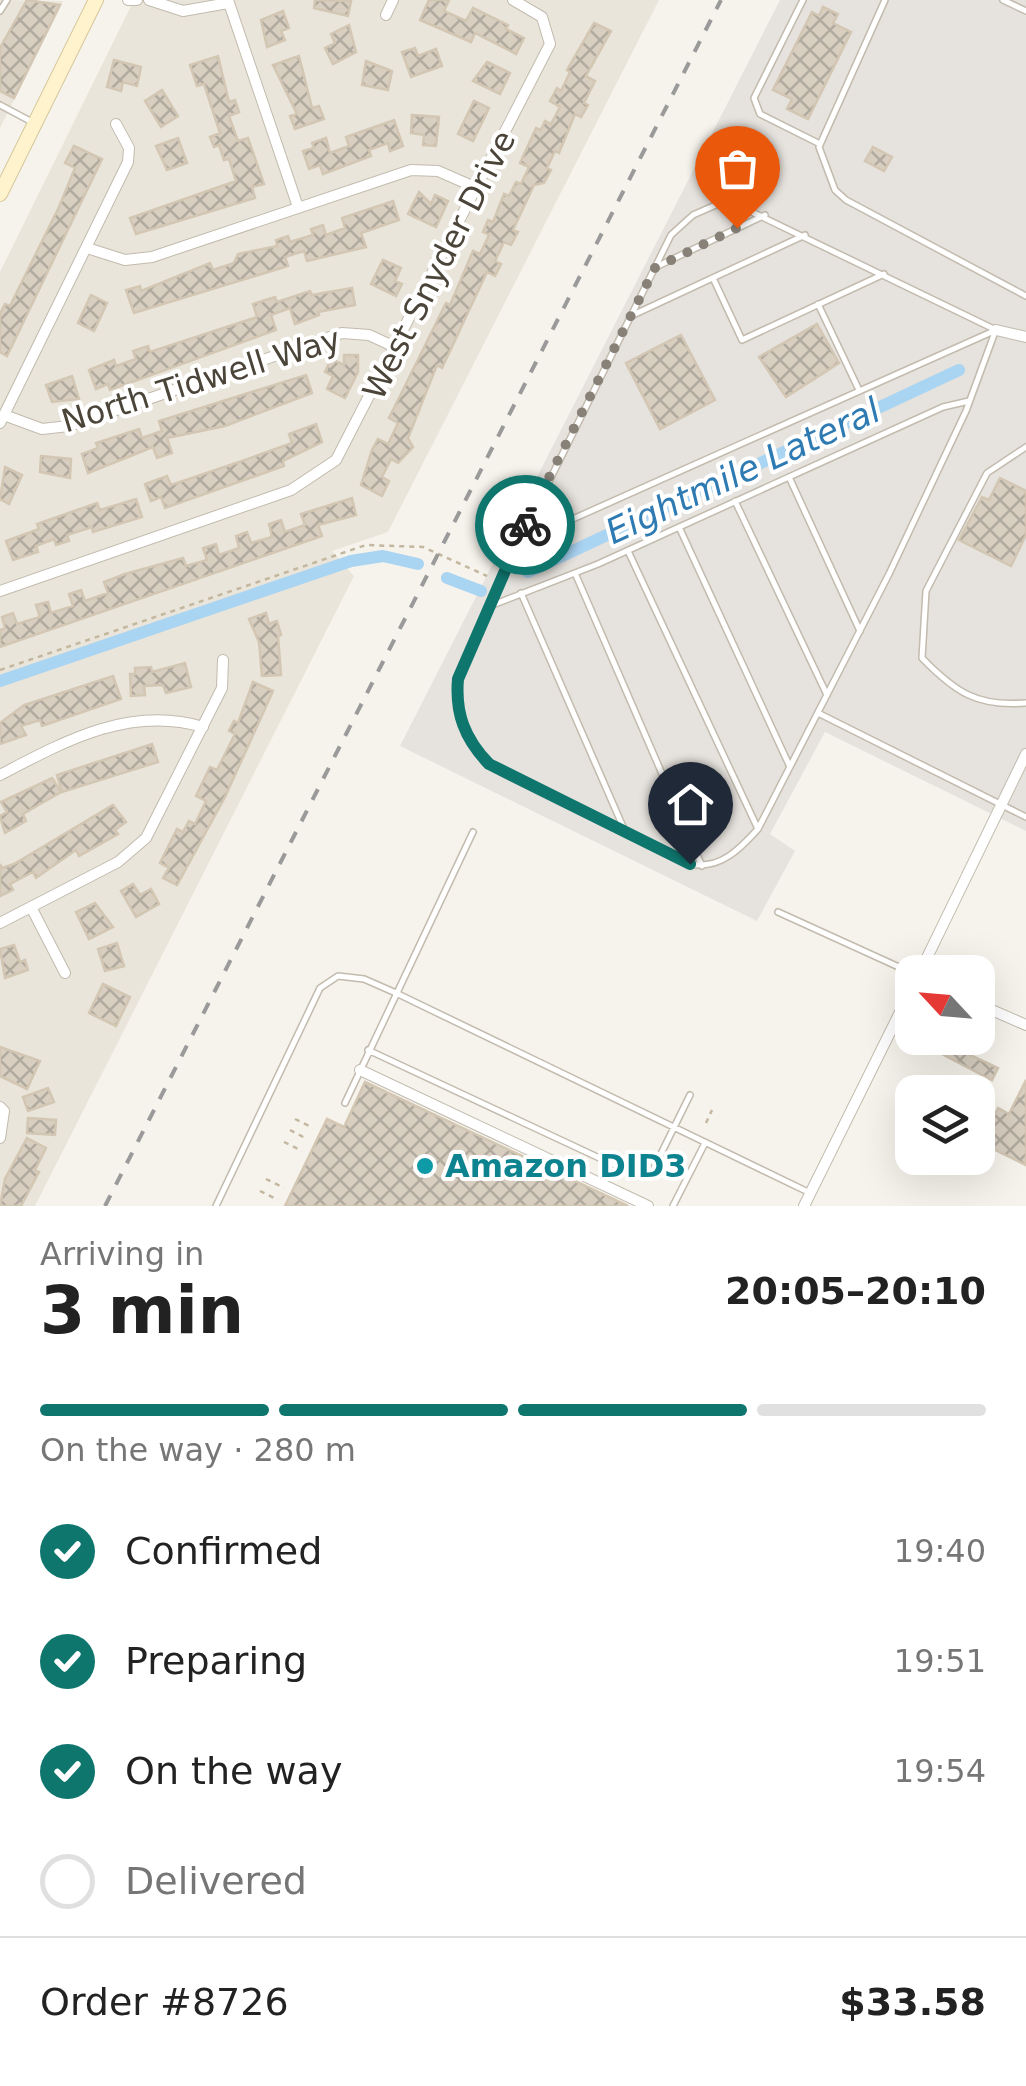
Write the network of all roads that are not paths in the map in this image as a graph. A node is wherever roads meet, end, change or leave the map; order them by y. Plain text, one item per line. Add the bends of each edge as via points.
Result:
1 (7, 0) edge
2 (96, 0) edge
3 (128, 0) edge
4 (137, 0) edge
5 (148, 0) edge
6 (393, 0) edge
7 (513, 0) edge
8 (802, 0) edge
9 (885, 0) edge
10 (1003, 0) edge
11 (228, 1) edge
12 (1026, 10) edge
13 (0, 11) edge
14 (386, 15) dead end
15 (0, 105) edge
16 (34, 123) junction
17 (116, 124) dead end
18 (820, 144) junction
19 (479, 189) junction
20 (1, 190) edge
21 (298, 207) junction
22 (765, 215) junction
23 (805, 234) junction
24 (87, 248) junction
25 (655, 268) junction
26 (884, 274) junction
27 (713, 278) junction
28 (1026, 296) edge
29 (818, 304) junction
30 (631, 316) junction
31 (996, 330) junction
32 (1026, 337) edge
33 (397, 348) junction
34 (859, 390) junction
35 (970, 401) junction
36 (2, 419) edge
37 (1026, 447) edge
38 (789, 476) junction
39 (734, 501) junction
40 (680, 526) junction
41 (521, 538) junction
42 (628, 550) junction
43 (575, 572) junction
44 (0, 591) edge
45 (521, 593) junction
46 (487, 607) junction
47 (860, 631) junction
48 (223, 660) dead end
49 (827, 695) junction
50 (1026, 703) edge
51 (818, 713) junction
52 (203, 727) junction
53 (1026, 754) edge
54 (790, 767) junction
55 (0, 774) edge
56 (1001, 804) junction
57 (1026, 817) edge
58 (758, 829) junction
59 (473, 832) dead end
60 (625, 832) junction
61 (702, 866) junction
62 (32, 907) junction
63 (778, 912) dead end
64 (0, 923) edge
65 (925, 955) edge
66 (895, 964) edge
67 (66, 973) dead end
68 (396, 993) junction
69 (995, 1011) edge
70 (895, 1023) edge
71 (1026, 1025) edge
72 (368, 1050) junction
73 (360, 1070) junction
74 (690, 1095) dead end
75 (344, 1102) dead end
76 (2, 1109) edge
77 (674, 1128) junction
78 (0, 1138) edge
79 (705, 1143) junction
80 (811, 1194) junction
81 (216, 1206) edge
82 (648, 1206) edge
83 (674, 1206) edge
84 (804, 1206) edge

1 - 13 lane
2 - 16 street
3 - 4 street
5 - 11 street via 183,11
6 - 14 street
7 - 19 street, West Snyder Drive via 542,17 550,44
8 - 18 lane via 754,98 760,114
9 - 18 lane
10 - 12 lane
11 - 21 street
15 - 16 lane
16 - 20 street
17 - 24 street via 128,162
18 - 28 lane via 835,190 846,200
19 - 21 street via 438,171 411,170
19 - 33 street, West Snyder Drive
21 - 24 street via 139,260
22 - 23 lane
22 - 25 lane
22 - 25 lane via 727,200 693,215 678,226
23 - 26 lane
23 - 27 lane
24 - 36 street
25 - 30 lane
26 - 29 lane
26 - 31 lane
27 - 29 lane via 742,340
27 - 30 lane
29 - 34 lane
30 - 41 lane
31 - 32 street
31 - 34 lane
31 - 35 lane
33 - 36 street, North Tidwell Way via 369,335 342,333 69,426
33 - 44 street, West Snyder Drive via 344,450 304,485
34 - 41 lane
35 - 38 lane via 943,406
35 - 47 lane
37 - 50 lane via 987,473 926,591 922,658 950,687 994,706
38 - 39 lane
38 - 47 lane
39 - 40 lane
39 - 49 lane
40 - 42 lane
40 - 54 lane
41 - 46 lane
42 - 43 lane
42 - 58 lane
43 - 45 lane
43 - 61 lane
45 - 46 lane
45 - 60 lane
46 - 60 lane via 458,679 456,701 471,746 489,764
47 - 49 lane
48 - 52 street via 222,688
49 - 51 lane
51 - 54 lane
51 - 56 lane
52 - 55 street via 146,717 50,748
52 - 62 street via 146,838 118,862
53 - 56 street
54 - 58 lane
56 - 57 lane
56 - 65 street
58 - 61 lane via 739,851
59 - 68 lane
60 - 61 lane
62 - 64 street
62 - 67 street
63 - 66 lane
68 - 72 lane
68 - 77 lane
68 - 81 lane via 338,976 320,988
69 - 71 street
70 - 80 street
72 - 73 lane
72 - 77 lane via 640,1177 650,1176
73 - 75 lane
73 - 82 street
74 - 77 lane
76 - 78 street
77 - 79 lane
79 - 80 lane
79 - 83 lane
80 - 84 street

